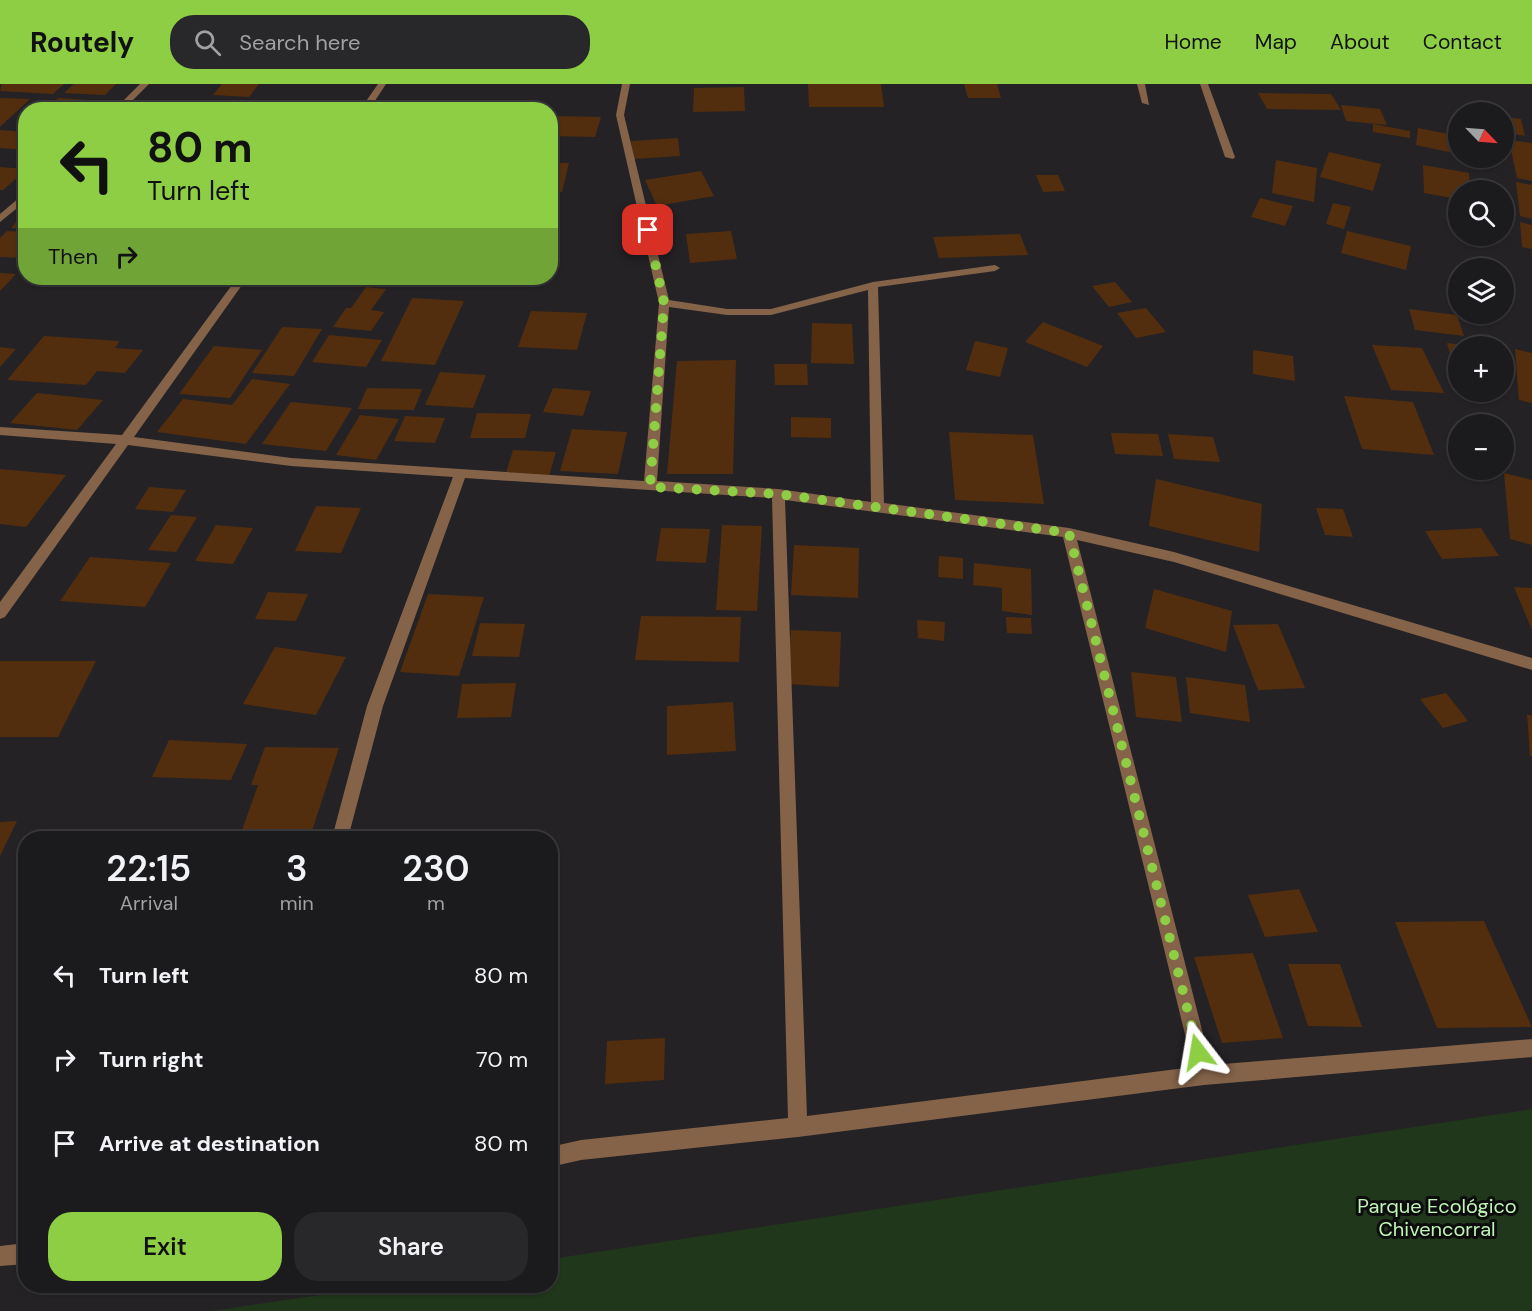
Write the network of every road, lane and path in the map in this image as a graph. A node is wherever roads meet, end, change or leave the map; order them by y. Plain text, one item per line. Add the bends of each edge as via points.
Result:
1 (145, 84) edge
2 (382, 84) edge
3 (626, 84) edge
4 (1141, 84) edge
5 (1204, 84) edge
6 (126, 102) edge
7 (370, 102) edge
8 (1146, 104) dead end
9 (1230, 157) dead end
10 (18, 202) edge
11 (0, 219) edge
12 (995, 268) dead end
13 (237, 285) edge
14 (873, 285) junction
15 (664, 303) junction
16 (0, 431) edge
17 (125, 440) junction
18 (461, 472) junction
19 (650, 487) junction
20 (778, 494) junction
21 (878, 508) junction
22 (1069, 533) junction
23 (0, 613) edge
24 (1532, 664) edge
25 (342, 831) edge
26 (1532, 1048) edge
27 (1204, 1075) junction
28 (798, 1127) junction
29 (558, 1155) edge
30 (18, 1254) edge
31 (0, 1256) edge

1 - 6 street
2 - 7 street
3 - 15 street via 620,114
4 - 8 street
5 - 9 street
10 - 11 street
12 - 14 street
13 - 17 street
14 - 15 street via 771,312 727,312
14 - 21 street
15 - 19 street
16 - 17 street
17 - 18 street via 291,462
17 - 23 street
18 - 19 street
18 - 25 street via 375,705
19 - 20 street
20 - 21 street
20 - 28 street
21 - 22 street
22 - 24 street via 1174,557
22 - 27 street
26 - 27 street
27 - 28 street
28 - 29 street
30 - 31 street

